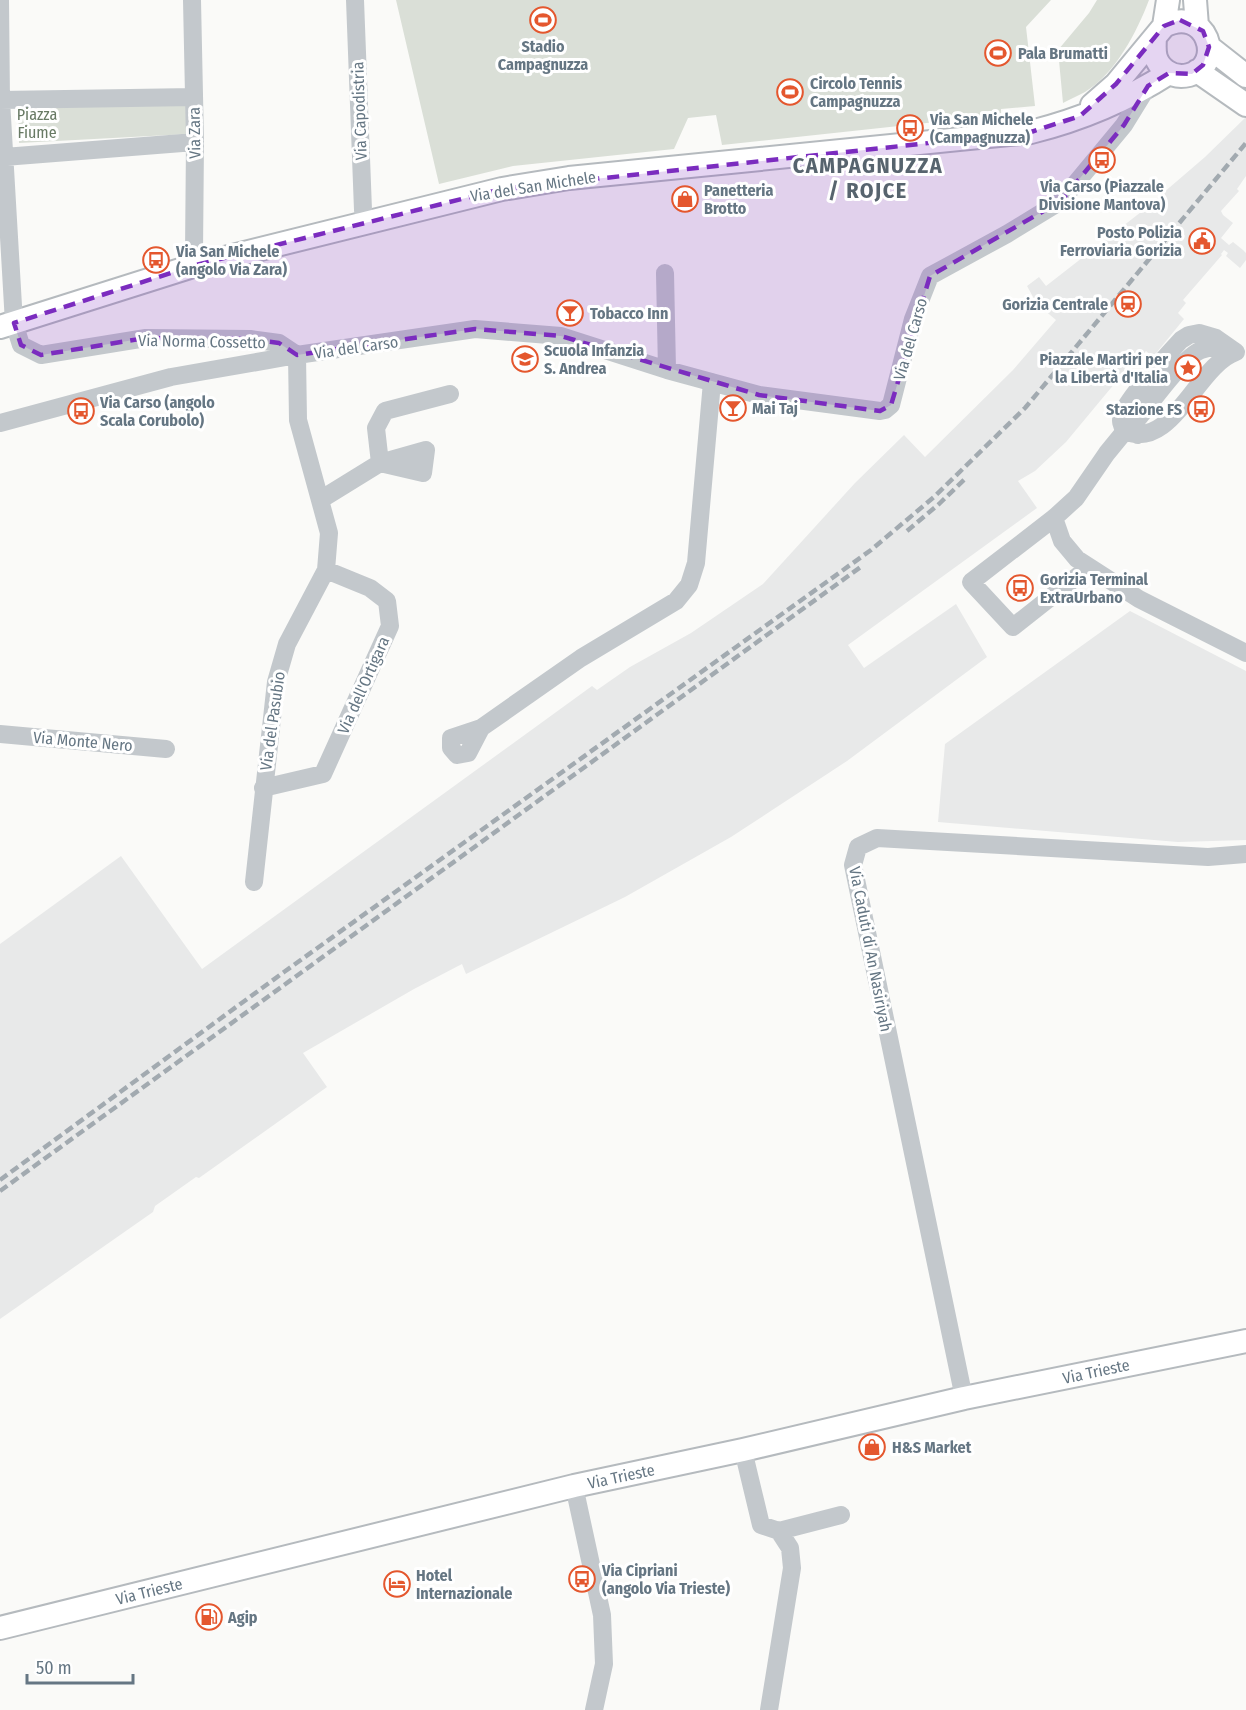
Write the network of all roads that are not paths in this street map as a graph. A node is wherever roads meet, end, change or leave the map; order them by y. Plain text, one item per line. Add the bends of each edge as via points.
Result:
1 (0, 0) edge
2 (192, 0) edge
3 (355, 0) edge
4 (1168, 0) edge
5 (1196, 0) edge
6 (1197, 26) junction
7 (1160, 32) junction
8 (1209, 47) junction
9 (1197, 71) junction
10 (1169, 73) junction
11 (1246, 76) edge
12 (1148, 86) junction
13 (194, 97) junction
14 (1, 100) edge
15 (1246, 105) edge
16 (1080, 116) junction
17 (195, 142) junction
18 (4, 157) junction
19 (366, 222) junction
20 (196, 265) junction
21 (664, 273) dead end
22 (7, 325) edge
23 (1241, 354) edge
24 (297, 355) junction
25 (663, 369) junction
26 (712, 382) junction
27 (450, 394) dead end
28 (0, 423) edge
29 (1131, 433) junction
30 (320, 500) junction
31 (1054, 518) junction
32 (1089, 567) junction
33 (326, 570) junction
34 (1246, 653) edge
35 (481, 728) dead end
36 (0, 734) edge
37 (166, 749) dead end
38 (263, 788) junction
39 (1246, 854) edge
40 (254, 882) dead end
41 (1246, 1341) edge
42 (964, 1398) junction
43 (743, 1450) junction
44 (574, 1486) junction
45 (841, 1515) dead end
46 (779, 1531) junction
47 (0, 1628) edge
48 (594, 1710) edge
49 (770, 1710) edge

1 - 14 street
2 - 13 street, Via Zara
3 - 19 street, Via Capodistria
4 - 7 main road
5 - 6 main road
6 - 7 main road via 1180,20
6 - 8 main road
7 - 10 main road via 1156,59
7 - 16 main road, Via del San Michele via 1116,84
8 - 9 main road via 1206,60
8 - 11 main road
9 - 10 main road via 1185,76
9 - 15 main road
10 - 12 main road, Via del San Michele
12 - 16 main road, Via del San Michele
12 - 26 street, Via del Carso via 1124,125 1061,201 930,276 913,320 891,405 885,410 759,395
13 - 14 street
13 - 17 street, Via Zara
14 - 18 street
16 - 19 main road, Via del San Michele via 1031,132 568,178 502,189
17 - 18 street
17 - 20 street, Via Zara
18 - 22 street
19 - 20 main road, Via del San Michele
20 - 22 main road, Via del San Michele
21 - 25 street
22 - 24 street, Via Norma Cossetto via 21,345 41,355 146,338 250,339 279,343
23 - 29 street via 1221,360 1166,425 1151,432
23 - 29 street via 1224,348 1206,349 1188,359
24 - 25 street, Via del Carso via 475,329 561,336
24 - 28 street, Via del Carso via 171,377
24 - 30 street, Via del Pasubio via 298,420
25 - 26 street, Via del Carso
26 - 35 street via 696,563 689,585 676,601 581,658
27 - 30 street via 385,411 376,428 380,463
29 - 31 street via 1107,453 1076,498
30 - 33 street, Via del Pasubio via 329,533
31 - 32 street via 1062,541
31 - 32 street via 971,582 1013,627
32 - 34 street via 1139,599
33 - 38 street, Via del Pasubio via 287,644 276,682
33 - 38 street, Via dell'Ortigara via 370,588 387,602 390,626 323,774
36 - 37 street, Via Monte Nero
38 - 40 street, Via del Pasubio
39 - 42 street, Via Caduti di An Nasiriyah via 1208,856 877,838 858,847 853,865
41 - 42 main road, Via Trieste
42 - 43 main road, Via Trieste
43 - 44 main road, Via Trieste
43 - 46 street via 761,1525
44 - 47 main road, Via Trieste
44 - 48 street via 602,1615 604,1664
45 - 46 street
46 - 49 street via 790,1548 792,1568

